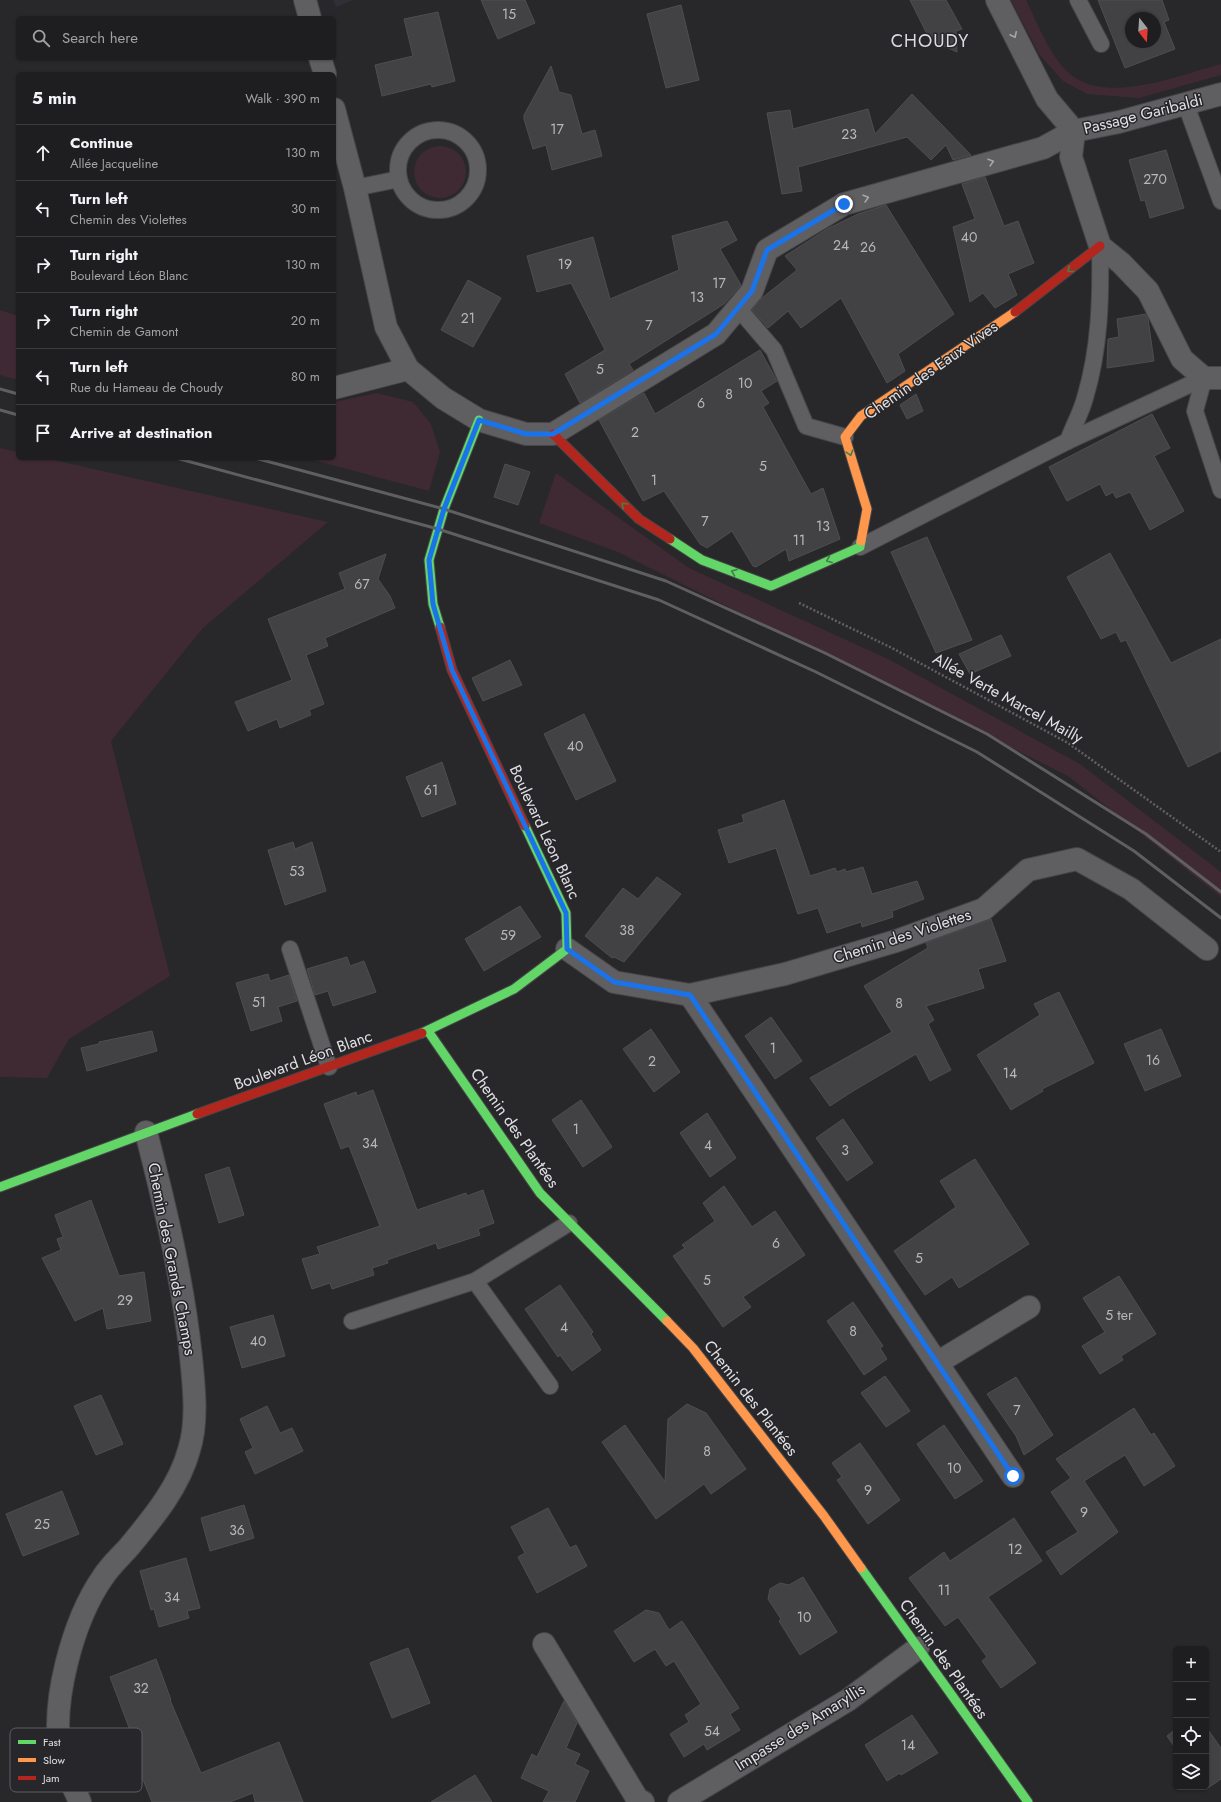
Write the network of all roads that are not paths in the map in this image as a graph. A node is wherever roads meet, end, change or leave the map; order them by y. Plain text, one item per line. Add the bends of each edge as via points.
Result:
1 (305, 0) edge
2 (997, 0) edge
3 (1078, 0) edge
4 (309, 16) edge
5 (1100, 44) dead end
6 (321, 60) edge
7 (324, 72) edge
8 (1221, 94) edge
9 (1186, 105) junction
10 (336, 117) edge
11 (1074, 131) junction
12 (399, 179) junction
13 (355, 188) junction
14 (1221, 202) edge
15 (1100, 246) junction
16 (738, 308) junction
17 (408, 369) junction
18 (1212, 378) edge
19 (336, 387) edge
20 (479, 420) junction
21 (553, 434) junction
22 (845, 437) junction
23 (1068, 440) junction
24 (1221, 490) edge
25 (860, 547) junction
26 (290, 949) dead end
27 (567, 949) junction
28 (1207, 949) dead end
29 (690, 995) junction
30 (428, 1031) junction
31 (329, 1067) junction
32 (146, 1132) junction
33 (0, 1187) edge
34 (569, 1223) junction
35 (475, 1281) junction
36 (1029, 1307) dead end
37 (352, 1322) dead end
38 (937, 1363) junction
39 (550, 1386) dead end
40 (1013, 1476) dead end
41 (544, 1644) dead end
42 (918, 1648) junction
43 (59, 1728) edge
44 (76, 1792) edge
45 (80, 1802) edge
46 (643, 1802) edge
47 (679, 1802) edge
48 (1028, 1802) edge

1 - 4 street
2 -> 11 street, Passage Garibaldi via 1047,99
3 - 5 lane
6 - 7 street
8 - 9 street, Passage Garibaldi
9 - 11 street, Passage Garibaldi
9 - 14 lane
10 - 13 street
11 - 15 street via 1071,157
16 -> 11 street via 752,291 767,250 844,204 1043,148
12 - 12 lane via 411,200 422,207 446,210 458,205 475,187 479,175 478,161 473,148 463,138 437,130 423,133 411,140 403,152 398,165
12 - 13 lane
13 - 17 street via 386,327
15 - 18 street via 1148,291 1182,359
15 -> 22 street, Chemin des Eaux Vives via 1029,302 861,416
15 - 23 lane via 1101,305 1098,342 1085,399
16 - 21 street via 716,334
16 - 22 lane via 774,350 806,426
17 - 19 street
17 - 20 street via 443,398
18 - 23 lane
18 - 24 lane via 1195,411
20 - 21 street via 526,434
20 - 27 street, Boulevard Léon Blanc via 444,509 429,560 433,604 452,670 566,913
25 -> 21 street via 771,586 702,560 639,519
22 -> 25 street via 867,509
23 - 25 lane
26 - 31 lane
27 - 29 street, Chemin des Violettes via 614,982
27 - 30 street, Boulevard Léon Blanc via 514,989
28 - 29 street, Chemin des Violettes via 1131,889 1078,859 1028,870 984,909 896,941 784,974
29 - 38 street
30 - 31 street, Boulevard Léon Blanc
30 - 34 street, Chemin des Plantées via 540,1192
31 - 32 street, Boulevard Léon Blanc
32 - 33 street, Boulevard Léon Blanc
32 - 43 street, Chemin des Grands Champs via 166,1213 187,1324 194,1419 190,1449 180,1478 130,1546 103,1577 84,1611 68,1659 61,1691
34 - 35 lane
34 - 42 street, Chemin des Plantées via 693,1348 824,1516
35 - 37 lane
35 - 39 lane
36 - 38 street
38 - 40 street
41 - 46 street via 638,1800
42 - 47 street, Impasse des Amaryllis via 848,1700
42 - 48 street, Chemin des Plantées
44 - 45 street, Chemin des Grands Champs

